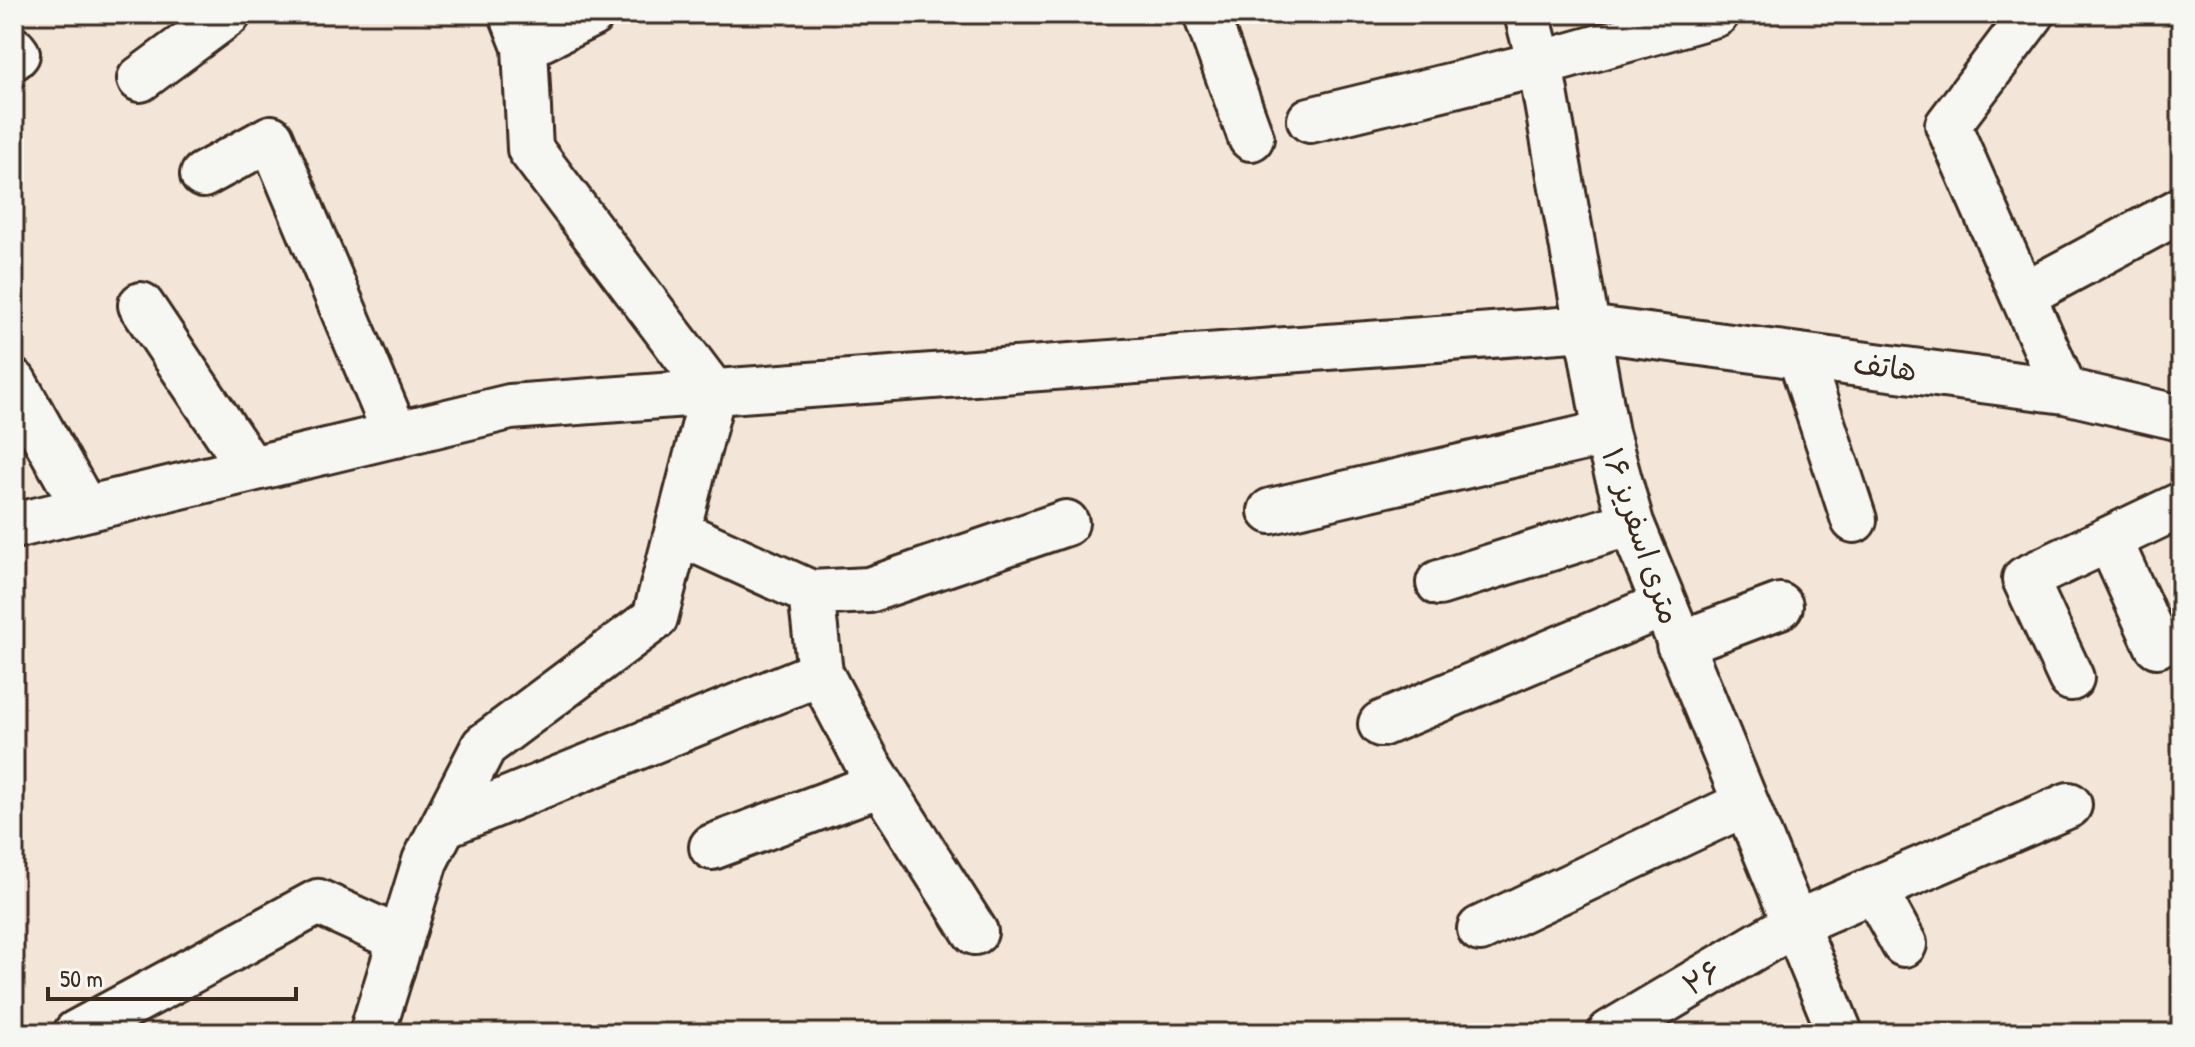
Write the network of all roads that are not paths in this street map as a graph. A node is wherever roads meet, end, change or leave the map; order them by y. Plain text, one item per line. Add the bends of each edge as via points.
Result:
1 (228, 14) edge
2 (592, 14) edge
3 (1206, 14) edge
4 (1527, 14) edge
5 (1716, 14) edge
6 (2032, 14) edge
7 (518, 30) edge
8 (14, 50) edge
9 (14, 57) edge
10 (1540, 64) junction
11 (140, 79) dead end
12 (1310, 120) dead end
13 (1251, 138) dead end
14 (203, 175) dead end
15 (2181, 210) edge
16 (2023, 295) junction
17 (141, 305) dead end
18 (1587, 328) junction
19 (1800, 356) junction
20 (14, 382) edge
21 (2065, 391) junction
22 (713, 392) junction
23 (2181, 418) edge
24 (1606, 433) junction
25 (396, 435) junction
26 (251, 469) junction
27 (85, 509) junction
28 (1271, 511) dead end
29 (1854, 520) dead end
30 (2176, 521) edge
31 (1066, 523) dead end
32 (1631, 523) junction
33 (14, 526) edge
34 (677, 532) junction
35 (2109, 539) junction
36 (1439, 583) dead end
37 (811, 593) junction
38 (1780, 606) dead end
39 (1671, 625) junction
40 (2157, 645) dead end
41 (820, 673) junction
42 (2071, 678) dead end
43 (1381, 724) dead end
44 (881, 784) junction
45 (1744, 804) junction
46 (2069, 805) dead end
47 (444, 825) junction
48 (712, 847) dead end
49 (1874, 889) junction
50 (1794, 924) junction
51 (1480, 929) dead end
52 (975, 932) dead end
53 (401, 940) junction
54 (1904, 944) dead end
55 (76, 1033) edge
56 (372, 1033) edge
57 (1610, 1033) edge
58 (1840, 1033) edge

1 - 11 street
2 - 7 street
3 - 13 street
4 - 10 street, ۱۶ متری اسفریز
5 - 10 street
6 - 16 street via 1948,125
7 - 22 street via 530,149
8 - 9 street
10 - 12 street
10 - 18 street, ۱۶ متری اسفریز
14 - 25 street via 271,138
15 - 16 street
16 - 21 street
17 - 26 street
18 - 19 street, هاتف
18 - 22 street, هاتف
18 - 24 street, ۱۶ متری اسفریز
19 - 21 street, هاتف
19 - 29 street
20 - 27 street
21 - 23 street, هاتف
22 - 25 street, هاتف via 510,407
22 - 34 street
24 - 28 street
24 - 32 street, ۱۶ متری اسفریز
25 - 26 street, هاتف
26 - 27 street, هاتف
27 - 33 street, هاتف
30 - 35 street
31 - 37 street via 869,590
32 - 36 street
32 - 39 street, ۱۶ متری اسفریز
34 - 37 street
34 - 47 street via 655,618 484,746
35 - 40 street
35 - 42 street via 2025,579
37 - 41 street
38 - 39 street
39 - 43 street
39 - 45 street, ۱۶ متری اسفریز
41 - 44 street
41 - 47 street
44 - 48 street
44 - 52 street
45 - 50 street, ۱۶ متری اسفریز
45 - 51 street
46 - 49 street, ۲۶
47 - 53 street via 425,861
49 - 50 street, ۲۶
49 - 54 street
50 - 57 street, ۲۶
50 - 58 street, ۱۶ متری اسفریز
53 - 55 street via 318,902
53 - 56 street

